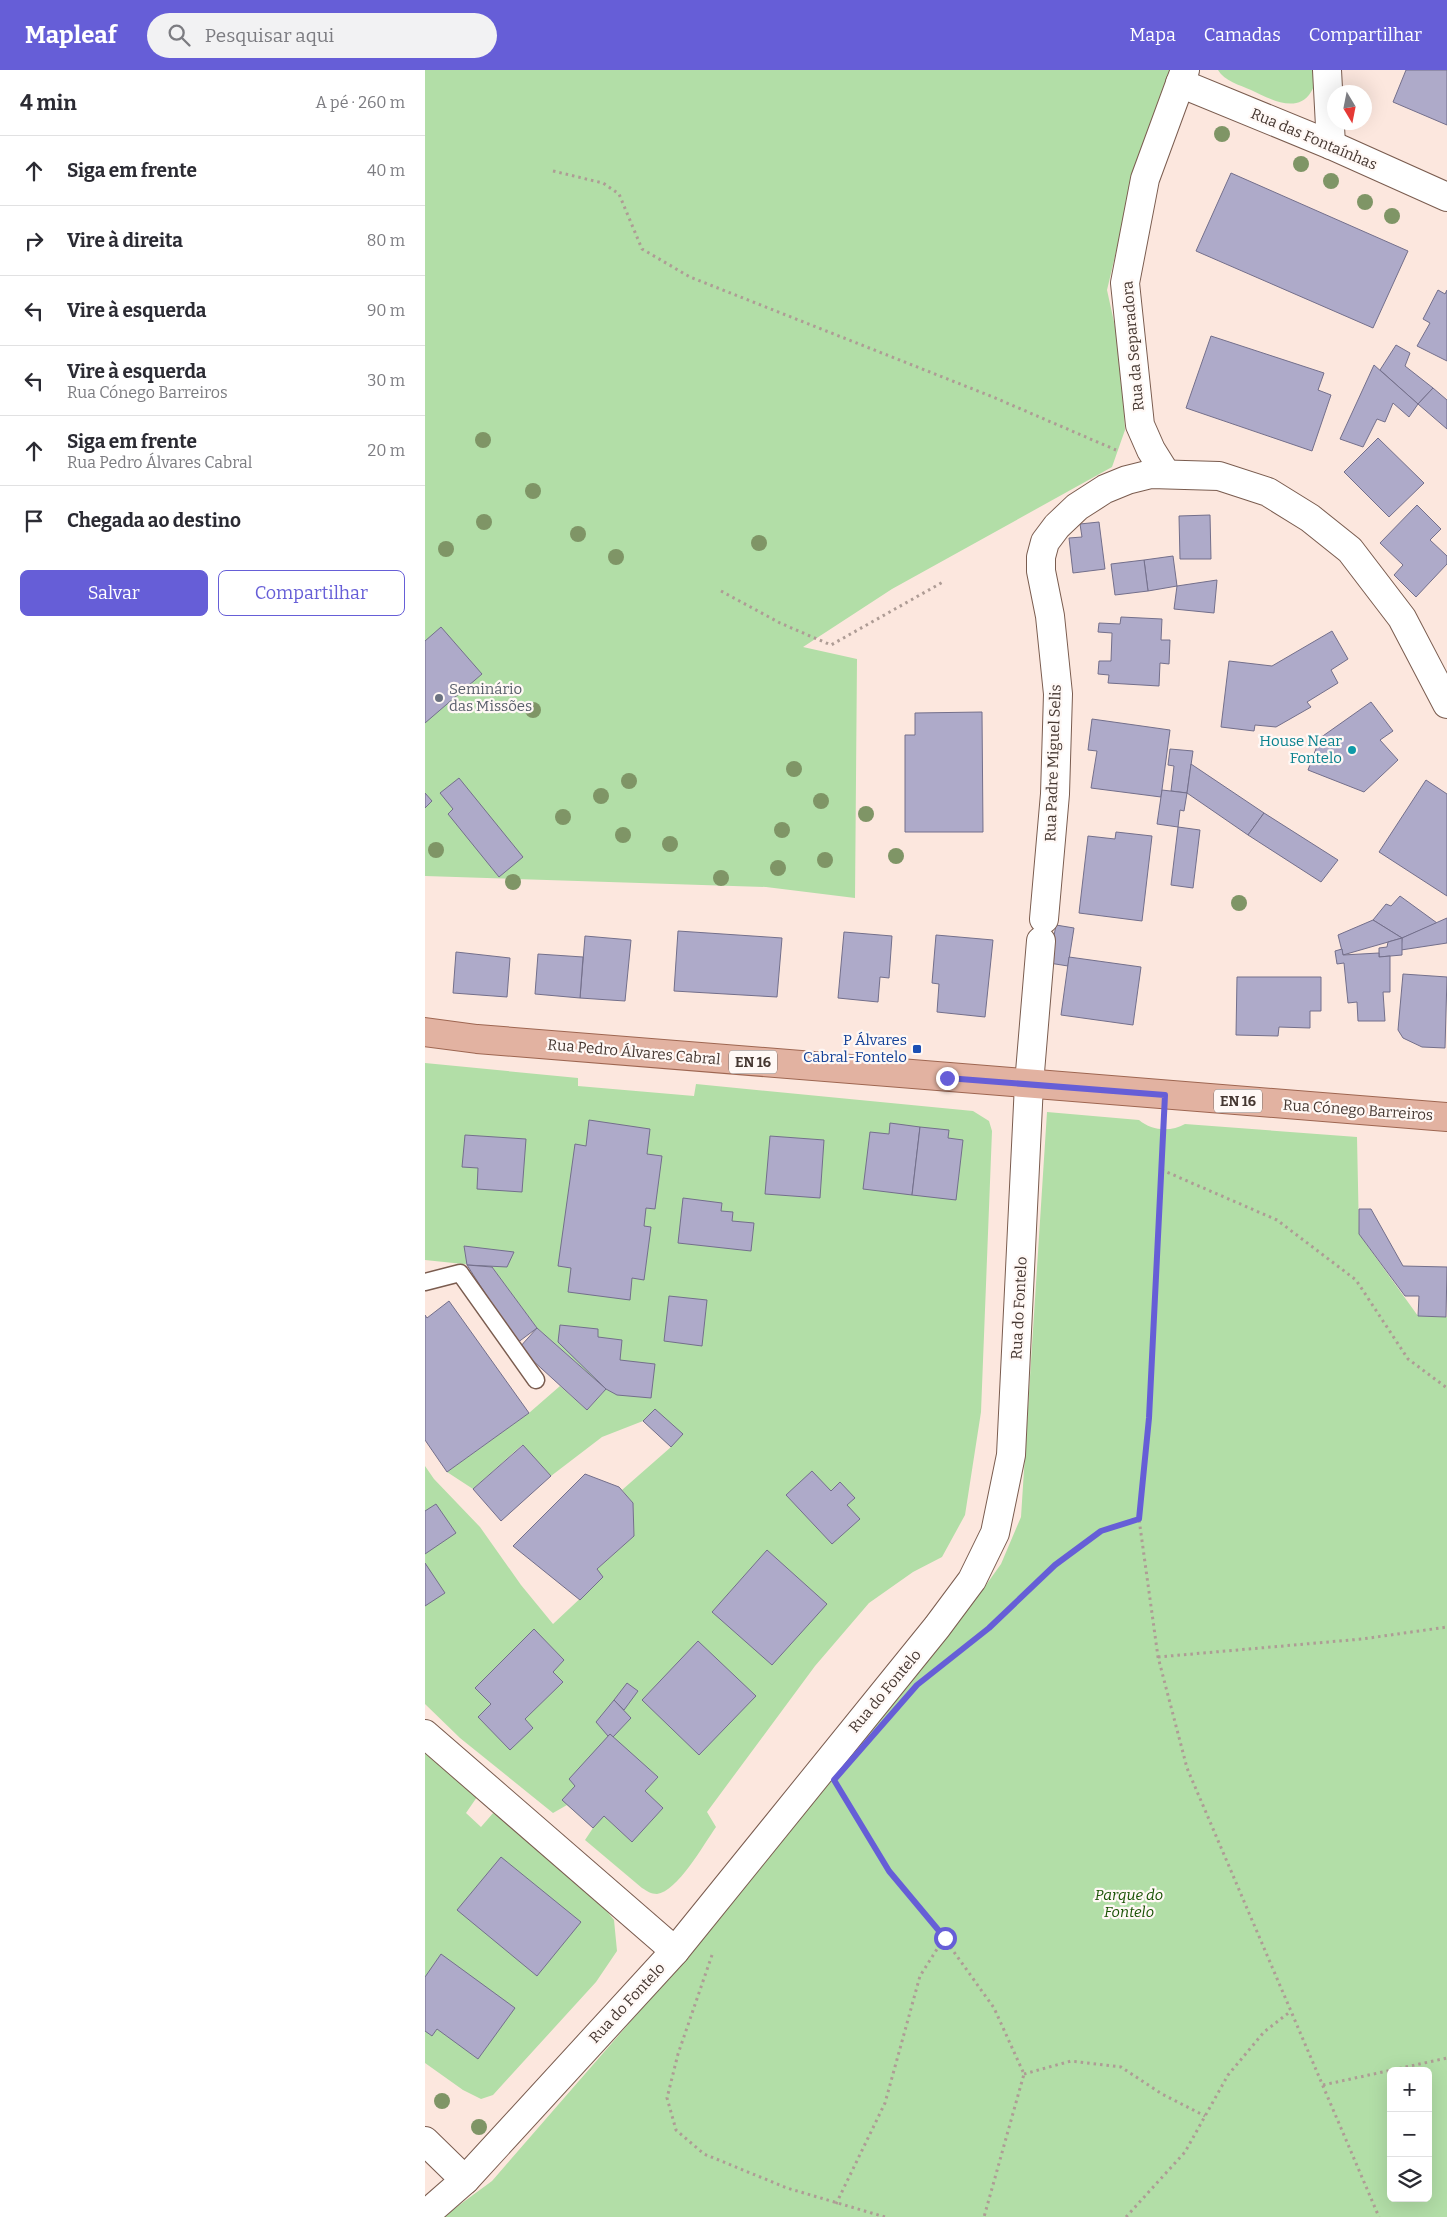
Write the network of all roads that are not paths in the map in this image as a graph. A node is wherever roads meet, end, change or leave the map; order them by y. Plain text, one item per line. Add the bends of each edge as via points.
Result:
1 (1327, 70) edge
2 (1183, 76) edge
3 (1331, 145) junction
4 (1447, 197) edge
5 (1166, 474) junction
6 (1447, 704) edge
7 (425, 1032) edge
8 (425, 1038) edge
9 (477, 1039) junction
10 (1029, 1084) junction
11 (1447, 1117) edge
12 (425, 1282) edge
13 (536, 1380) dead end
14 (425, 1734) edge
15 (675, 1951) junction
16 (425, 2141) edge
17 (465, 2180) junction
18 (425, 2215) edge

1 - 3 street
2 - 3 street, Rua das Fontaínhas
2 - 5 street, Rua da Separadora via 1145,179 1125,283 1140,425
3 - 4 street, Rua das Fontaínhas
5 - 6 street, Rua Padre Miguel Selis via 1219,476 1269,492 1310,518 1350,550 1402,618
5 - 10 street, Rua Padre Miguel Selis via 1143,476 1105,489 1077,507 1045,542 1041,557 1058,694 1055,794
7 - 9 main road, Rua Pedro Álvares Cabral / EN 16
8 - 9 main road, Rua Pedro Álvares Cabral / EN 16
9 - 10 main road, Rua Pedro Álvares Cabral / EN 16
10 - 11 main road, Rua Cónego Barreiros / EN 16
10 - 15 street, Rua do Fontelo via 1011,1455 995,1533 971,1580 937,1627
12 - 13 lane via 460,1273
14 - 15 street
15 - 17 street, Rua do Fontelo
16 - 17 street
17 - 18 street, Rua do Fontelo

